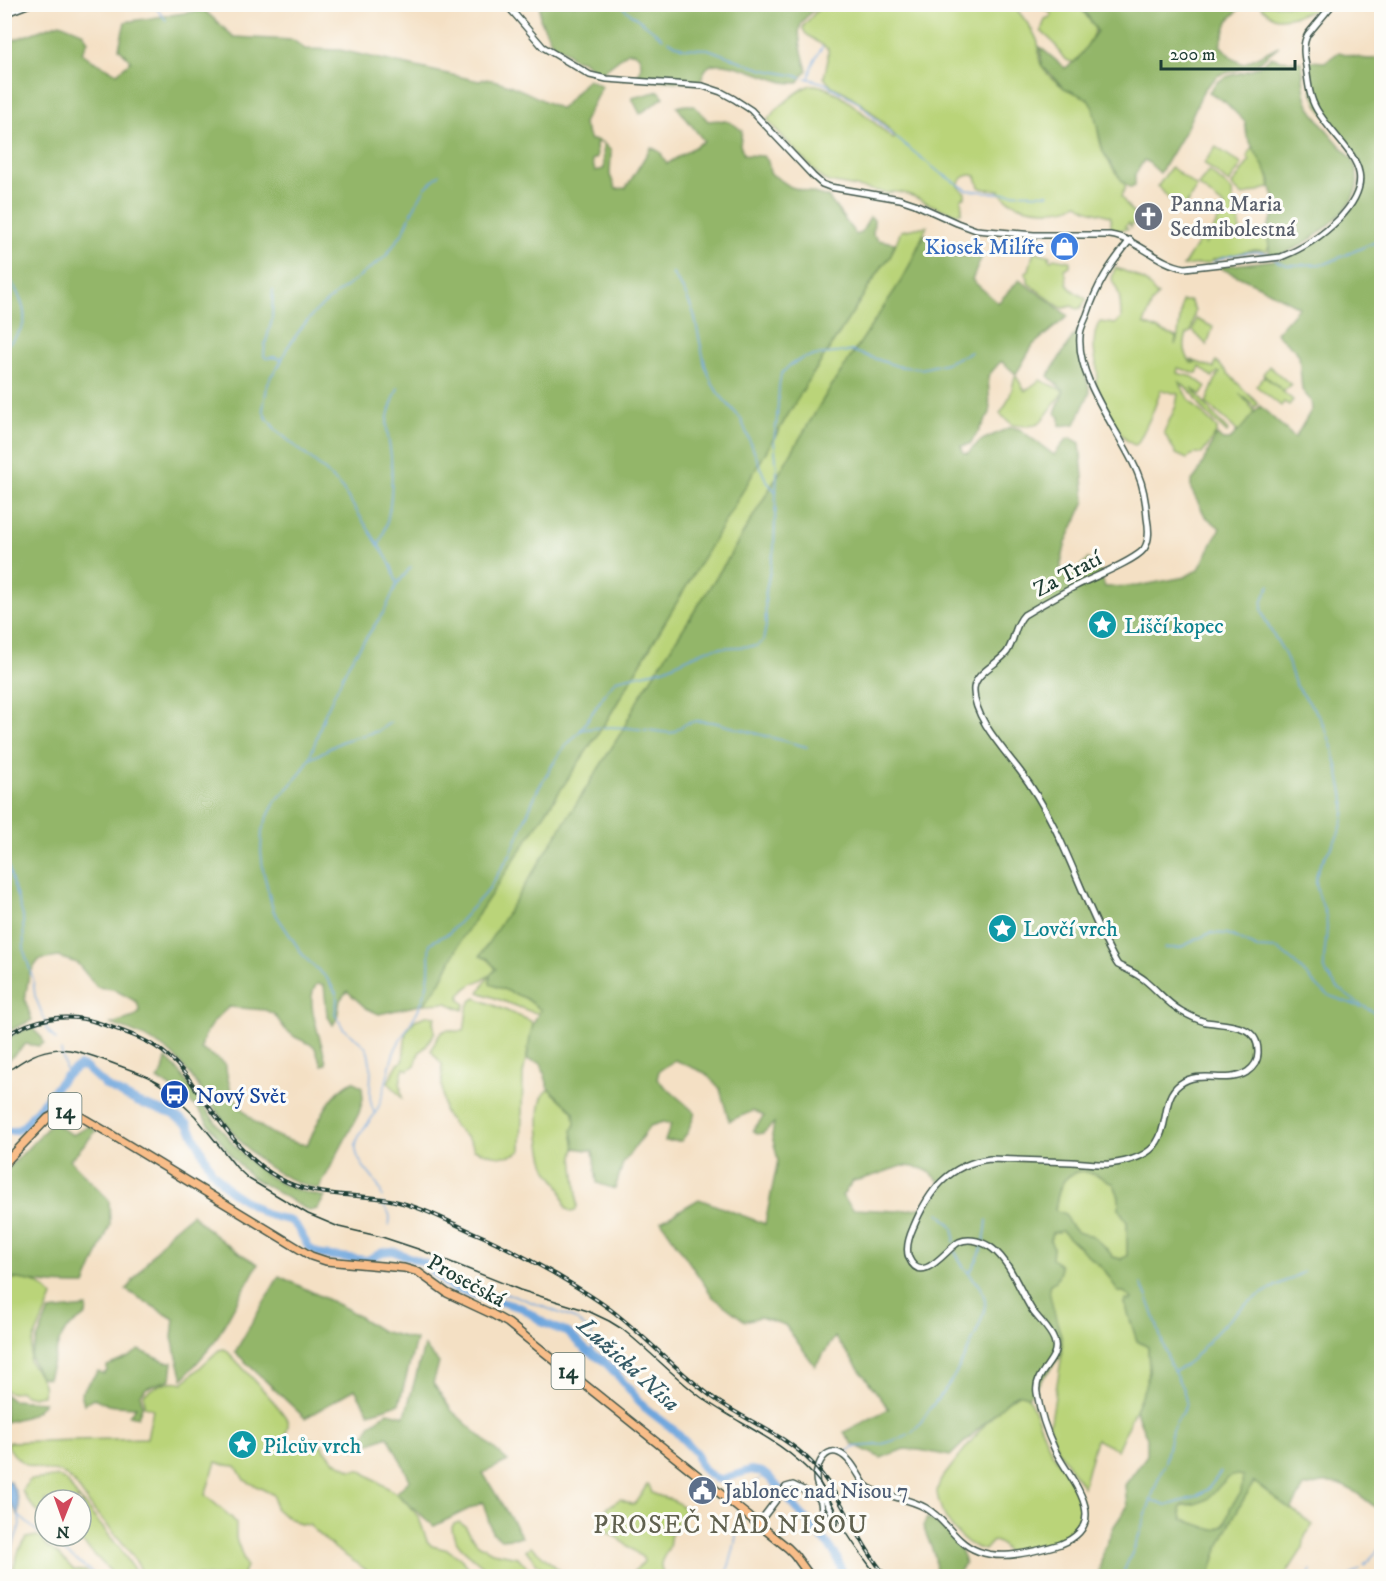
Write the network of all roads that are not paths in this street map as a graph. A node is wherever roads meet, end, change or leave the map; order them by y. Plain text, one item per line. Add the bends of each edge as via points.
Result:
1 (30, 4) edge
2 (506, 4) edge
3 (1334, 4) edge
4 (4, 14) edge
5 (1130, 240) junction
6 (4, 1164) edge
7 (758, 1524) junction
8 (810, 1576) edge

1 - 4 street
2 - 5 street via 543,47 590,75 703,86 734,99 751,110 822,184 915,204 976,230 1110,235
3 - 5 street via 1308,34 1304,50 1312,100 1358,163 1358,193 1347,211 1300,249 1281,257 1185,268
5 - 7 street, Za Tratí via 1098,284 1080,338 1081,356 1098,401 1141,483 1149,534 1145,548 1020,619 1006,653 976,682 975,696 997,741 1045,809 1118,965 1145,980 1179,1010 1206,1022 1243,1029 1256,1042 1256,1062 1244,1074 1192,1077 1179,1084 1170,1095 1163,1130 1145,1154 1109,1164 990,1159 962,1167 939,1183 909,1236 907,1255 921,1269 932,1267 958,1243 967,1240 980,1241 994,1250 1054,1339 1054,1355 1039,1377 1036,1392 1050,1437 1085,1501 1085,1521 1069,1541 1007,1556 980,1552 958,1539 942,1520 917,1503 869,1488 849,1461 834,1452 820,1461 816,1481 831,1509 834,1524 823,1520 818,1497 793,1485 786,1487
6 - 7 main road, Prosečská / 14 via 48,1118 71,1111 320,1260 422,1274 447,1293 508,1323
7 - 8 main road, Prosečská / 14 via 794,1554

